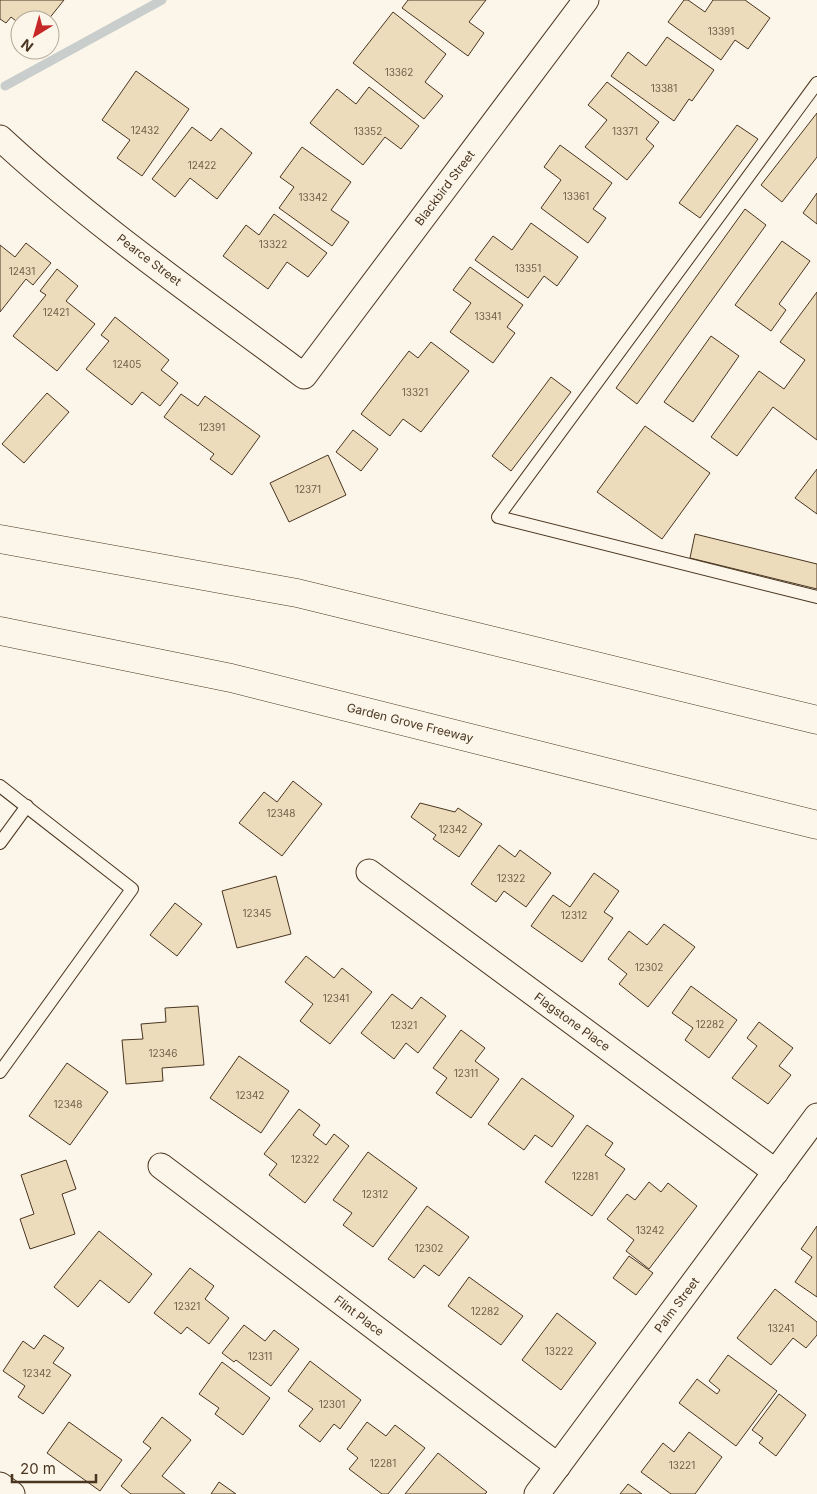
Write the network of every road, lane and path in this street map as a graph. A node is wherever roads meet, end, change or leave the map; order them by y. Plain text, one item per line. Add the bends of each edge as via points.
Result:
1 (586, 0) edge
2 (817, 83) edge
3 (0, 138) edge
4 (304, 376) joint
5 (0, 539) edge
6 (817, 597) edge
7 (0, 632) edge
8 (817, 720) edge
9 (0, 786) edge
10 (27, 806) junction
11 (817, 825) edge
12 (0, 843) edge
13 (369, 872) dead end
14 (0, 1072) edge
15 (817, 1116) edge
16 (161, 1166) dead end
17 (776, 1172) junction
18 (558, 1466) junction
19 (0, 1485) edge
20 (12, 1494) edge
21 (537, 1494) edge

1 - 4 street, Blackbird Street
2 - 6 lane via 498,517
3 - 4 street, Pearce Street via 132,248
5 - 8 highway via 297,593
7 - 11 highway, Garden Grove Freeway via 231,678
9 - 10 lane
10 - 12 lane
10 - 14 lane via 132,890
13 - 17 street, Flagstone Place
15 - 17 street, Palm Street
16 - 18 street, Flint Place
17 - 18 street, Palm Street
18 - 21 street, Palm Street
19 - 20 street

